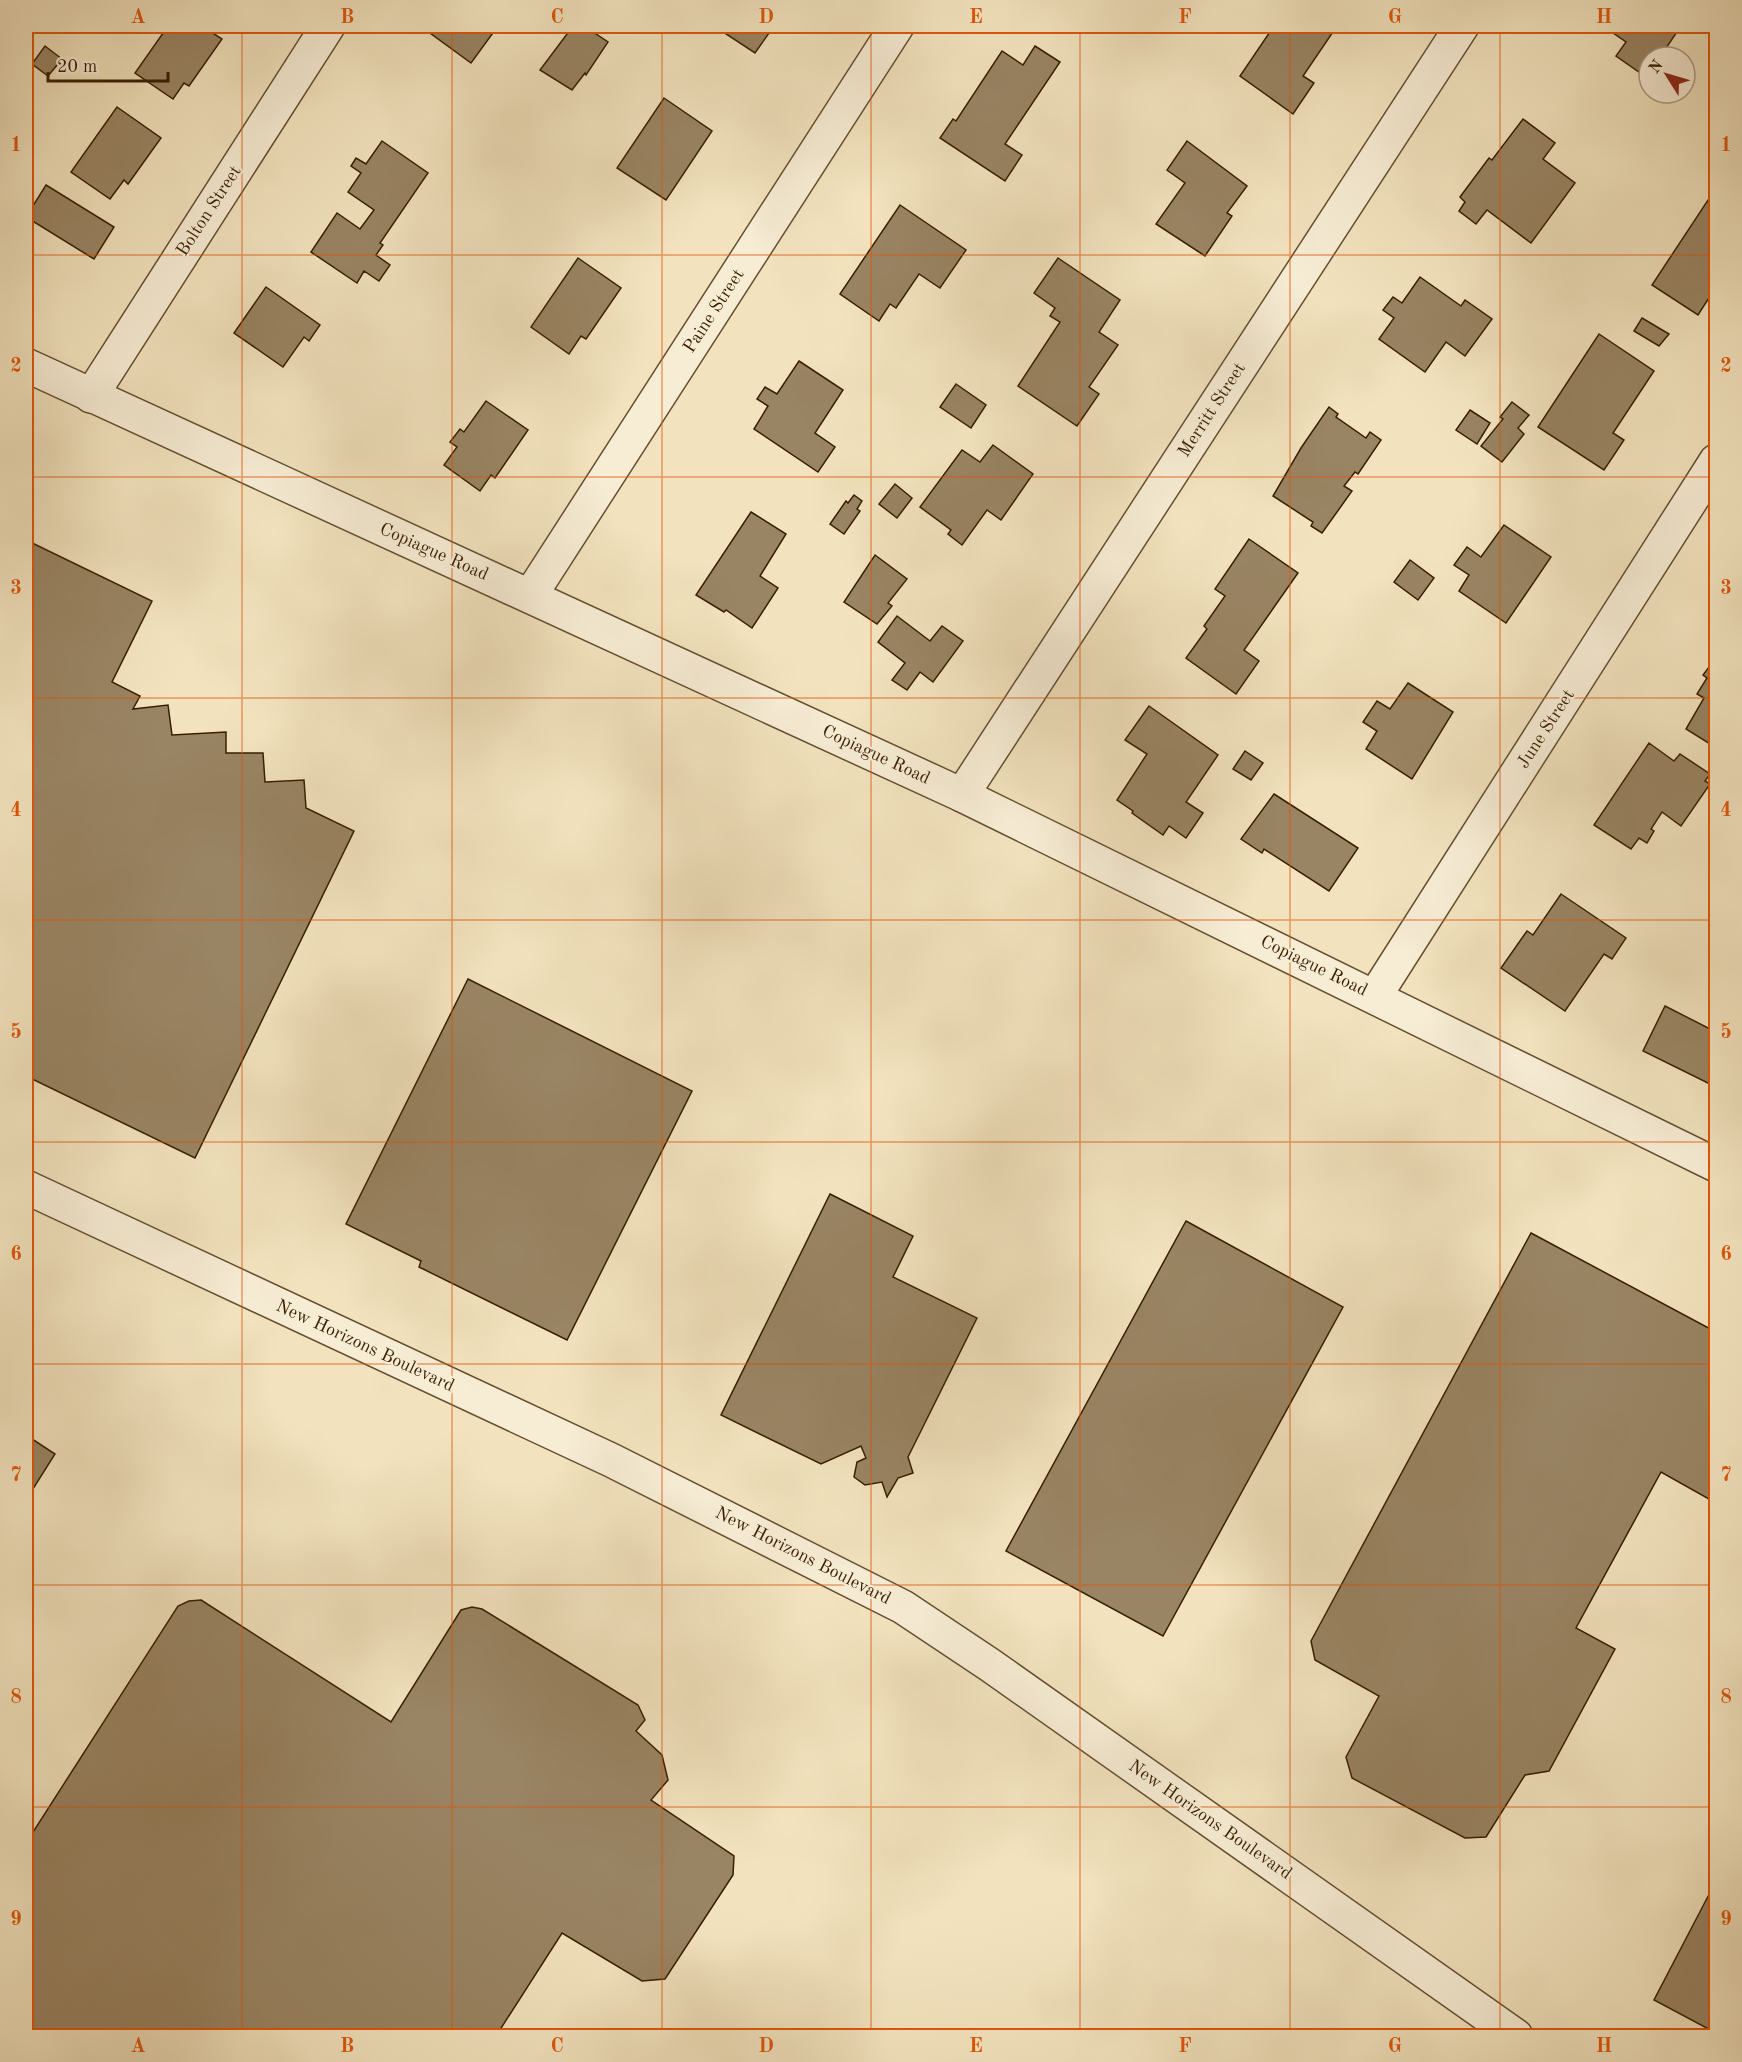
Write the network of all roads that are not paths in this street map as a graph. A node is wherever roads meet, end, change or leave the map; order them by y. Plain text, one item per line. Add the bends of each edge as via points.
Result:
1 (328, 26) edge
2 (897, 26) edge
3 (1462, 26) edge
4 (26, 365) edge
5 (91, 396) junction
6 (1716, 461) edge
7 (530, 596) junction
8 (962, 795) junction
9 (1375, 996) junction
10 (1716, 1165) edge
11 (26, 1188) edge
12 (1516, 2037) edge

1 - 5 street, Bolton Street
2 - 7 street, Paine Street
3 - 8 street, Merritt Street
4 - 5 street, Copiague Road
5 - 7 street, Copiague Road
6 - 9 street, June Street
7 - 8 street, Copiague Road
8 - 9 street, Copiague Road
9 - 10 street, Copiague Road
11 - 12 street, New Horizons Boulevard via 611,1460 903,1607

